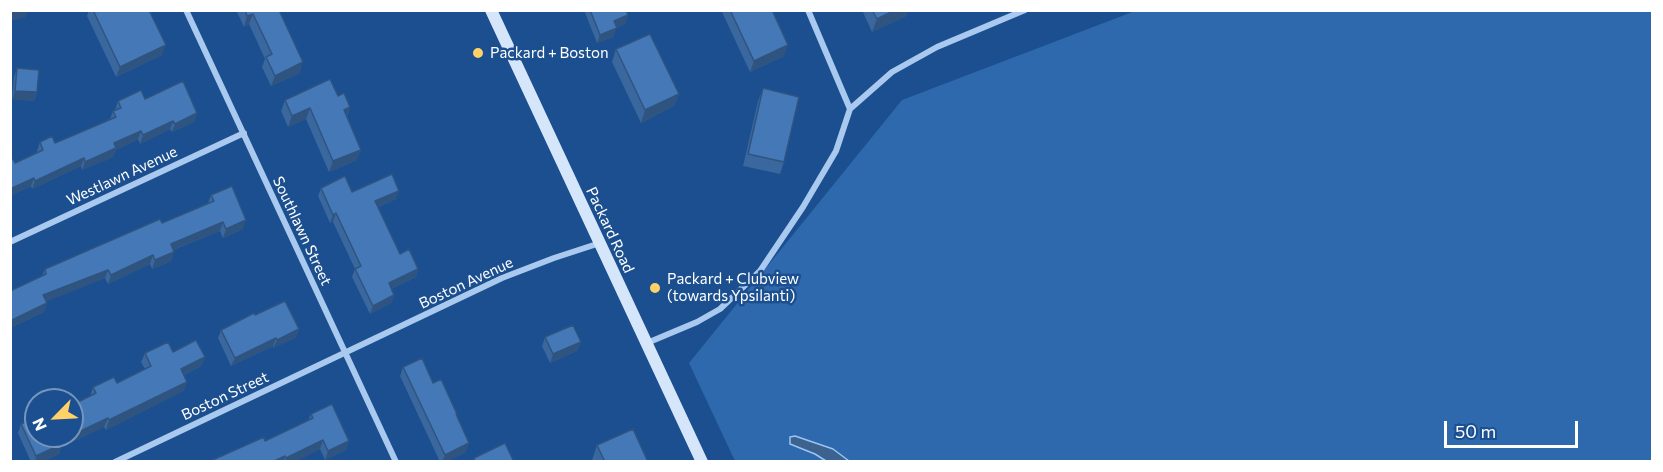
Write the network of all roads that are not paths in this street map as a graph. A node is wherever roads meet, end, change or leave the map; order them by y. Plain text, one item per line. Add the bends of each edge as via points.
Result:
1 (186, 10) edge
2 (491, 10) edge
3 (808, 10) edge
4 (1025, 10) edge
5 (850, 109) junction
6 (244, 133) junction
7 (10, 242) edge
8 (600, 243) junction
9 (646, 343) junction
10 (345, 353) junction
11 (115, 462) edge
12 (396, 462) edge
13 (702, 462) edge

1 - 6 street, Southlawn Street
2 - 8 main road, Packard Road
3 - 5 street
4 - 5 street via 937,47 892,72
5 - 9 street via 836,152 760,271 720,309
6 - 7 street, Westlawn Avenue
6 - 10 street, Southlawn Street
8 - 9 main road, Packard Road
8 - 10 street, Boston Avenue via 502,278
9 - 13 main road, Packard Road
10 - 11 street, Boston Street
10 - 12 street, Southlawn Street

